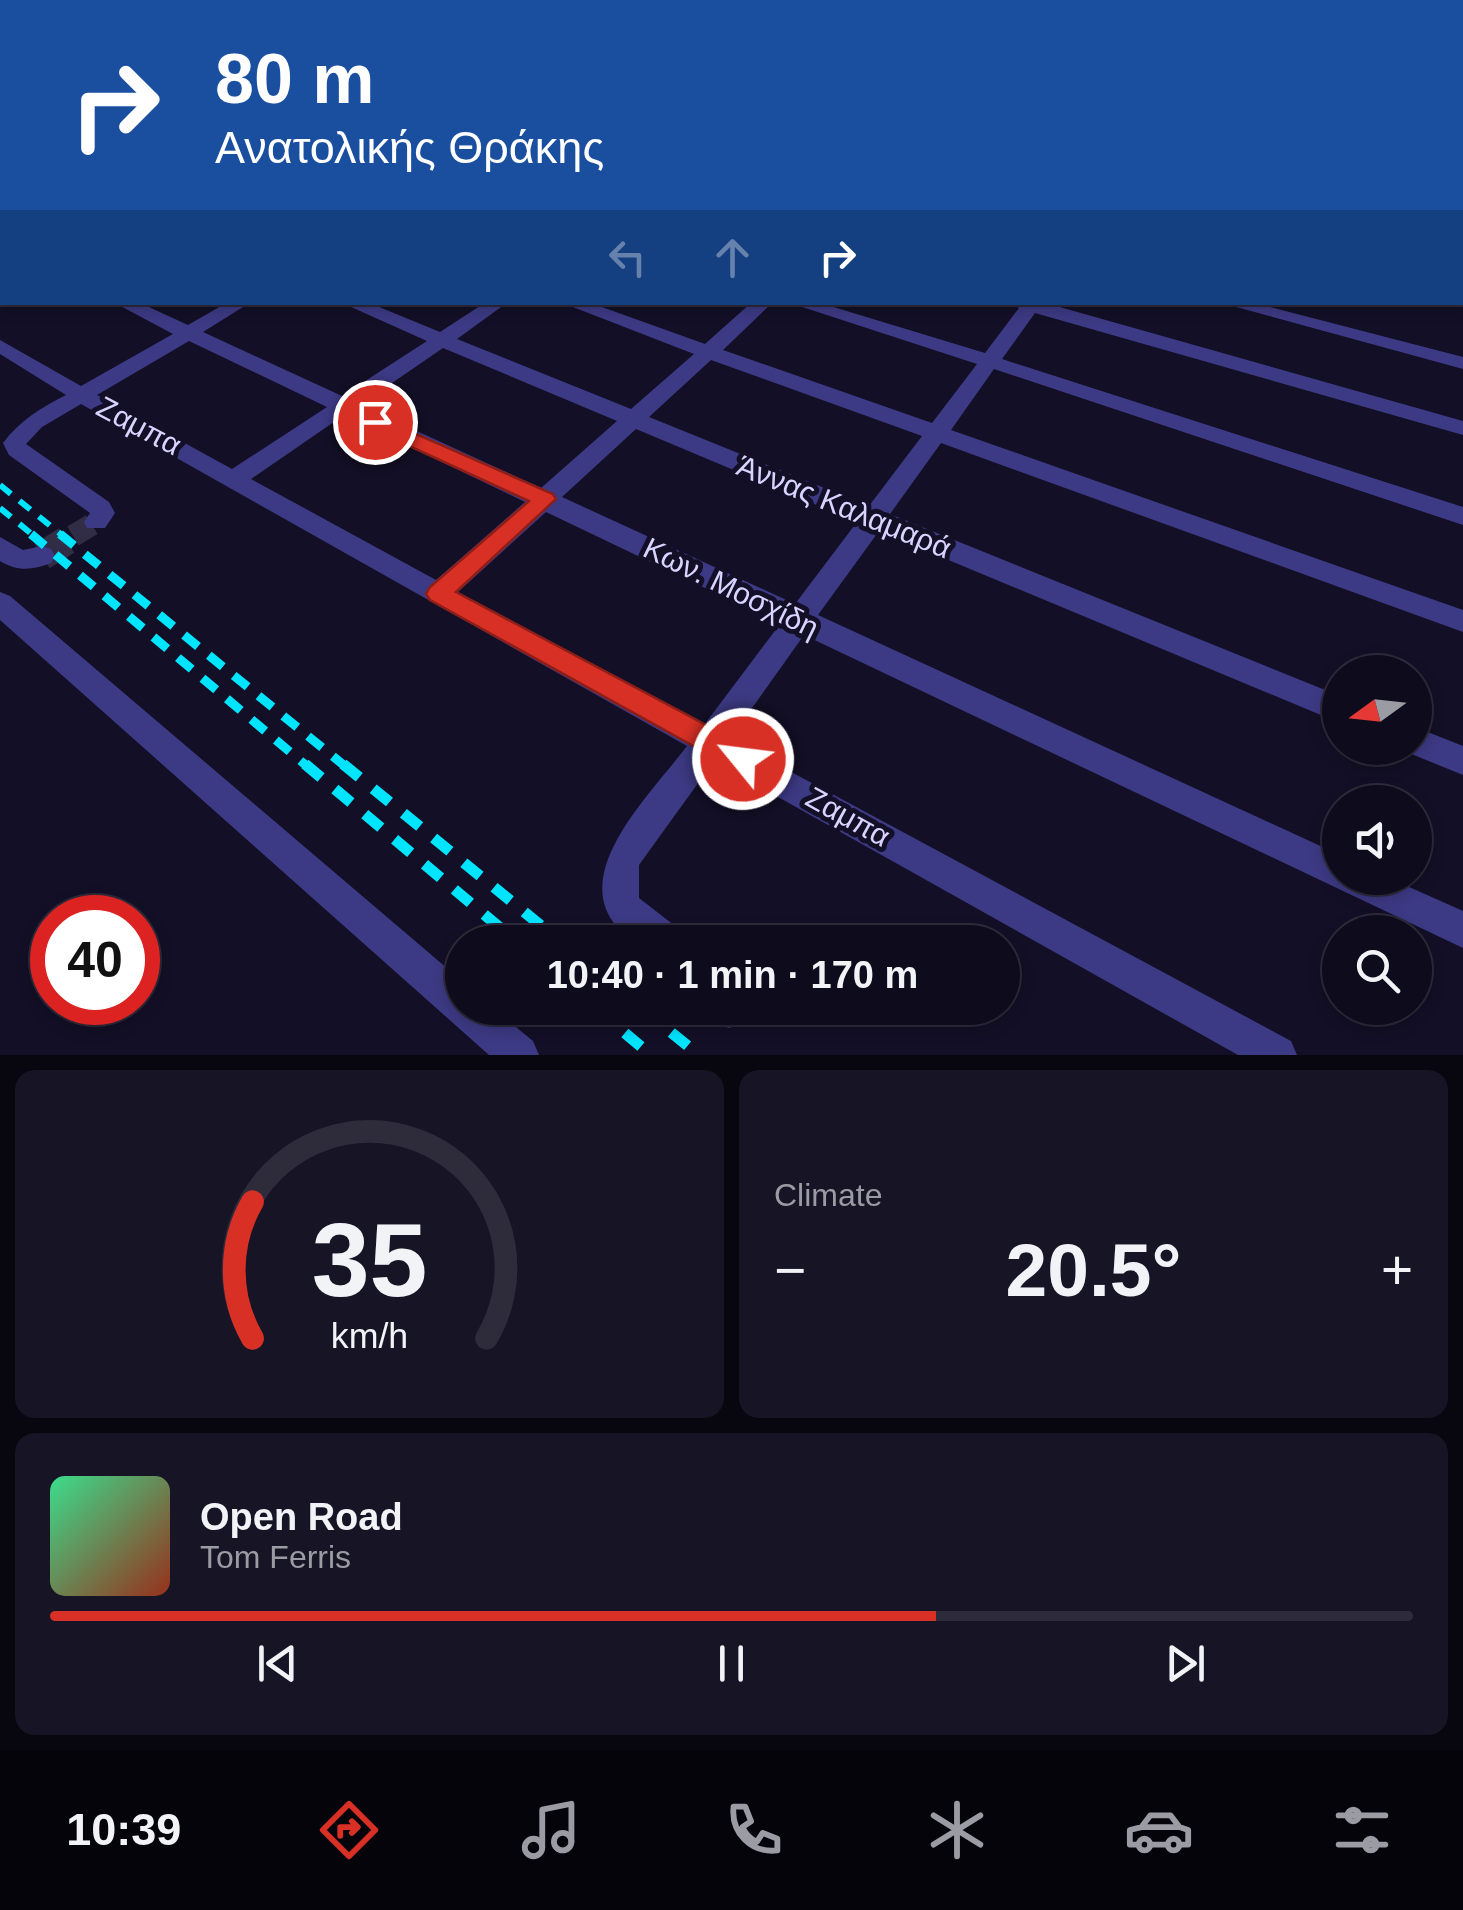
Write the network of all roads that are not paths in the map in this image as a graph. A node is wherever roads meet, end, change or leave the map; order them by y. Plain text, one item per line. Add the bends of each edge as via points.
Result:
1 (128, 305) edge
2 (236, 305) edge
3 (356, 305) edge
4 (495, 305) edge
5 (577, 305) edge
6 (761, 305) edge
7 (806, 305) edge
8 (1026, 305) edge
9 (1031, 305) edge
10 (1239, 305) edge
11 (186, 332) junction
12 (441, 341) junction
13 (0, 346) edge
14 (707, 352) junction
15 (989, 361) junction
16 (1463, 363) edge
17 (80, 394) junction
18 (341, 407) junction
19 (634, 420) junction
20 (1463, 428) edge
21 (936, 433) junction
22 (234, 478) junction
23 (545, 499) junction
24 (1463, 516) edge
25 (872, 519) junction
26 (96, 522) dead end
27 (0, 546) edge
28 (42, 556) dead end
29 (438, 594) junction
30 (0, 603) edge
31 (797, 620) junction
32 (1463, 621) edge
33 (1322, 703) edge
34 (709, 740) junction
35 (1432, 748) edge
36 (1463, 761) edge
37 (1322, 864) edge
38 (1387, 895) edge
39 (640, 925) edge
40 (1463, 930) edge
41 (445, 991) edge
42 (484, 1025) edge
43 (519, 1055) edge
44 (1277, 1055) edge

1 - 11 street, Κων. Μοσχίδη
2 - 11 street
3 - 12 street, Άννας Καλαμαρά
4 - 12 street
5 - 14 street
6 - 14 street
7 - 15 street
8 - 15 street
9 - 20 street
10 - 16 street
11 - 17 street
11 - 18 street, Κων. Μοσχίδη
12 - 18 street
12 - 19 street, Άννας Καλαμαρά
13 - 17 street, Ζαμπα
14 - 19 street
14 - 21 street
15 - 21 street
15 - 24 street
17 - 22 street, Ζαμπα
17 - 26 street via 14,443 100,508
18 - 22 street
18 - 23 street, Κων. Μοσχίδη
19 - 23 street
19 - 25 street, Άννας Καλαμαρά
21 - 25 street
21 - 32 street
22 - 29 street, Ζαμπα
23 - 29 street
23 - 31 street, Κων. Μοσχίδη
25 - 31 street
25 - 33 street, Άννας Καλαμαρά
27 - 28 street via 16,560
29 - 34 street, Ζαμπα
30 - 41 street
31 - 34 street
31 - 37 street, Κων. Μοσχίδη
34 - 39 street via 623,860 616,893
34 - 44 street, Ζαμπα
35 - 36 street
38 - 40 street
42 - 43 street

